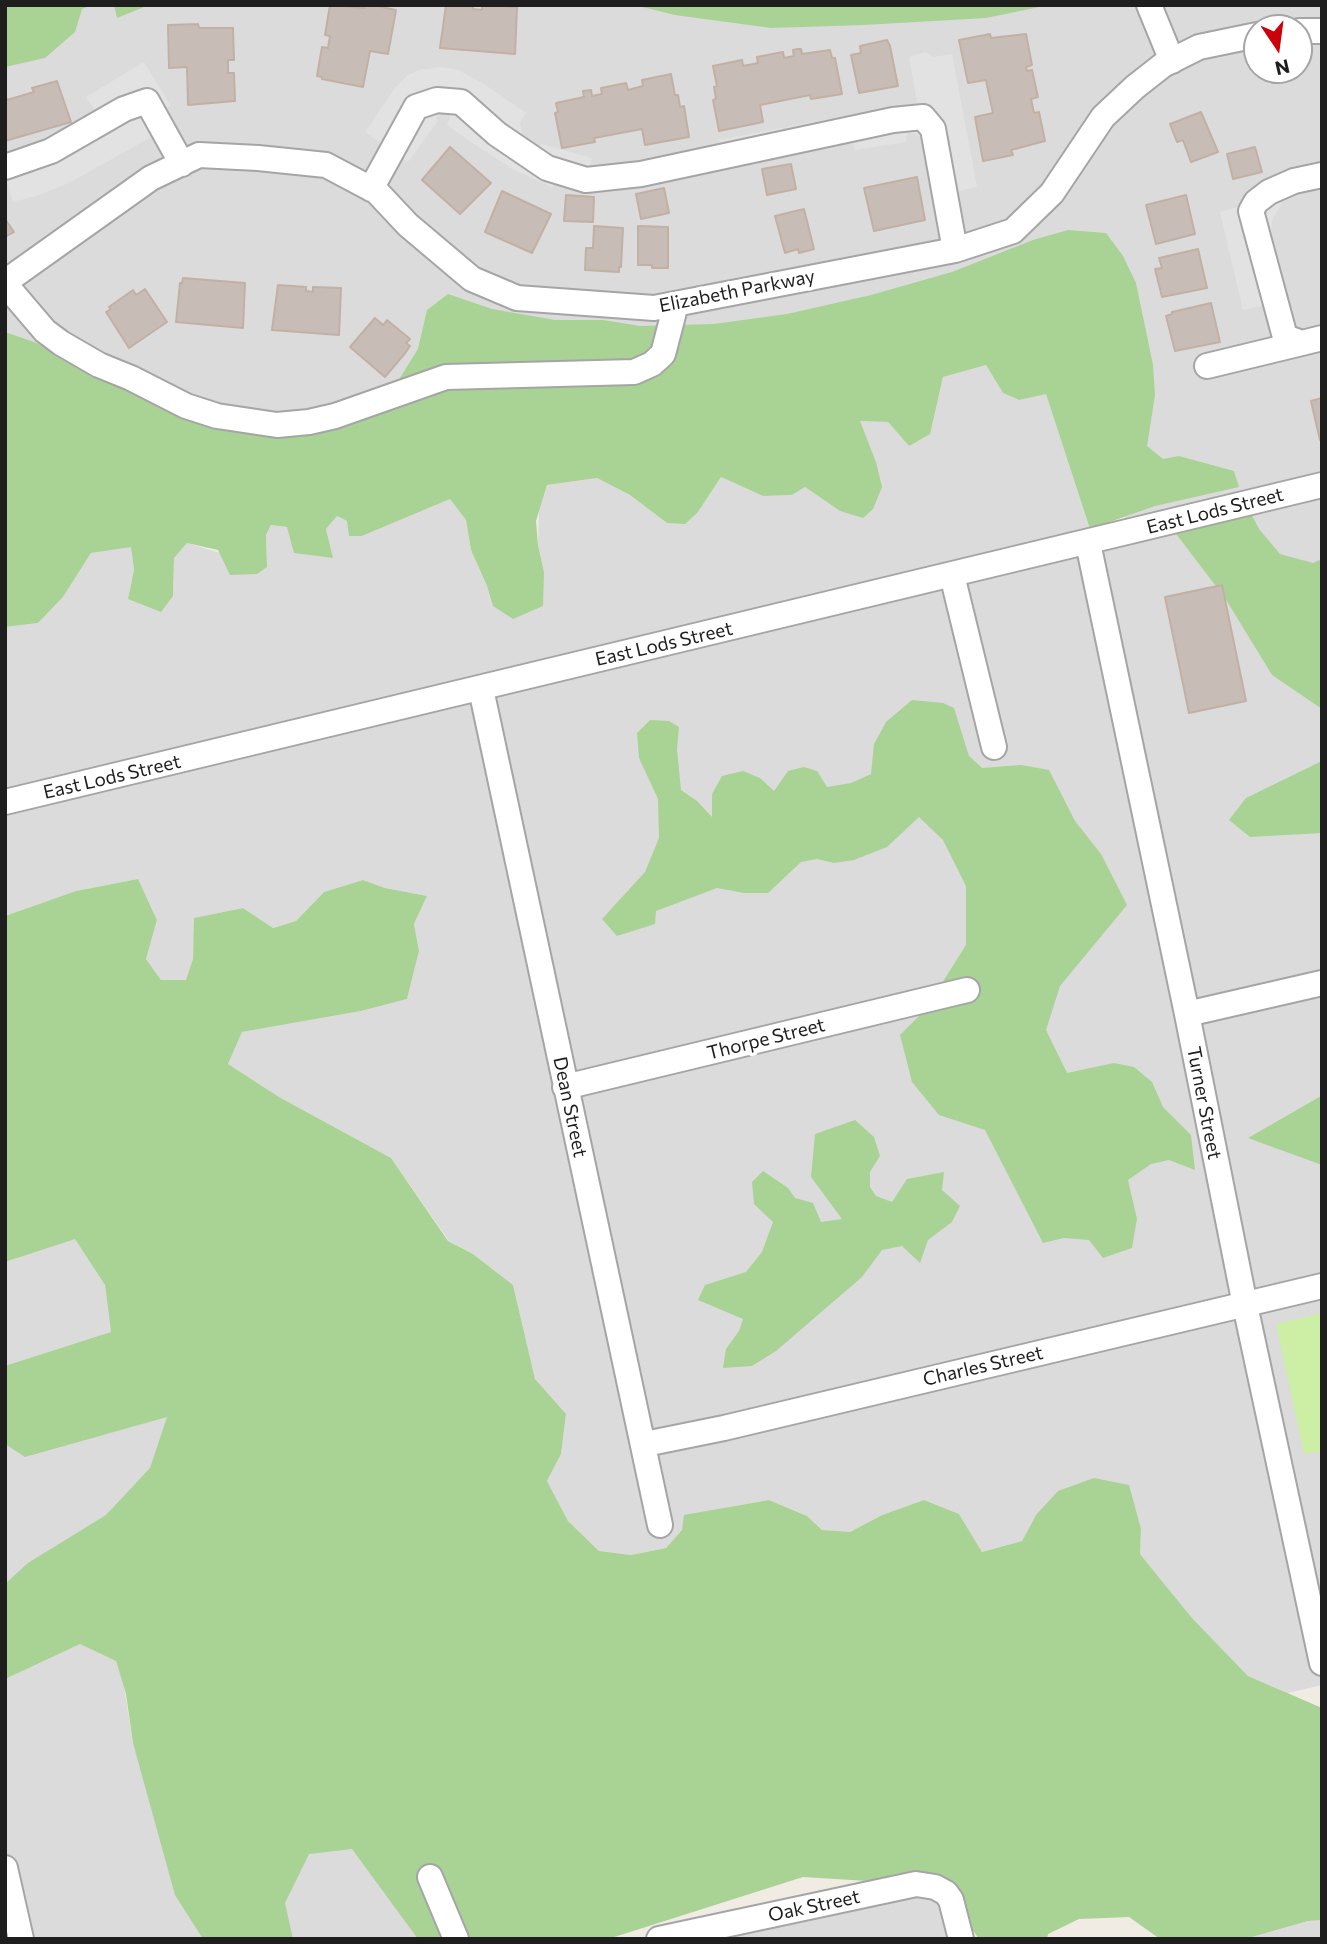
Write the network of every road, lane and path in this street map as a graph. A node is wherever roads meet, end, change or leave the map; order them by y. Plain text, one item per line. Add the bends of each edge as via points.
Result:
1 (1149, 5) edge
2 (1243, 39) edge
3 (1172, 61) junction
4 (182, 164) junction
5 (5, 167) edge
6 (1322, 175) edge
7 (371, 189) junction
8 (954, 250) junction
9 (5, 283) edge
10 (676, 304) junction
11 (1312, 340) edge
12 (1207, 366) dead end
13 (1322, 485) edge
14 (1088, 543) junction
15 (952, 575) junction
16 (481, 689) junction
17 (994, 747) dead end
18 (5, 803) edge
19 (1322, 983) edge
20 (967, 990) dead end
21 (1187, 1014) junction
22 (565, 1087) junction
23 (1322, 1286) edge
24 (1245, 1306) junction
25 (645, 1444) junction
26 (660, 1525) dead end
27 (1322, 1662) edge
28 (5, 1868) edge
29 (430, 1877) dead end
30 (21, 1939) edge
31 (456, 1939) edge
32 (659, 1939) edge
33 (961, 1939) edge

1 - 3 street
2 - 3 street, Elizabeth Parkway via 1199,47
3 - 8 street, Elizabeth Parkway via 1135,86 1103,117 1052,193 1013,231
4 - 5 street via 147,101 51,151
4 - 7 street, Elizabeth Parkway via 199,155 326,165
4 - 9 street, Elizabeth Parkway via 150,178
6 - 11 street via 1269,192 1251,211 1285,337
7 - 8 street via 416,107 437,100 461,102 547,168 586,180 640,174 923,117 933,129
7 - 10 street, Elizabeth Parkway via 472,279 517,298 654,308
8 - 10 street, Elizabeth Parkway
9 - 10 street via 45,331 99,365 186,406 277,425 335,416 446,377 634,372 652,365 663,354
11 - 12 street
13 - 14 street, East Lods Street
14 - 15 street, East Lods Street
14 - 21 street, Turner Street
15 - 16 street, East Lods Street
15 - 17 street
16 - 18 street, East Lods Street
16 - 22 street, Dean Street
19 - 21 street
20 - 22 street, Thorpe Street
21 - 24 street, Turner Street
22 - 25 street, Dean Street
23 - 24 street, Charles Street
24 - 25 street, Charles Street
24 - 27 street, Turner Street
25 - 26 street, Dean Street
28 - 30 street
29 - 31 street
32 - 33 street, Oak Street via 916,1884 935,1887 951,1900

